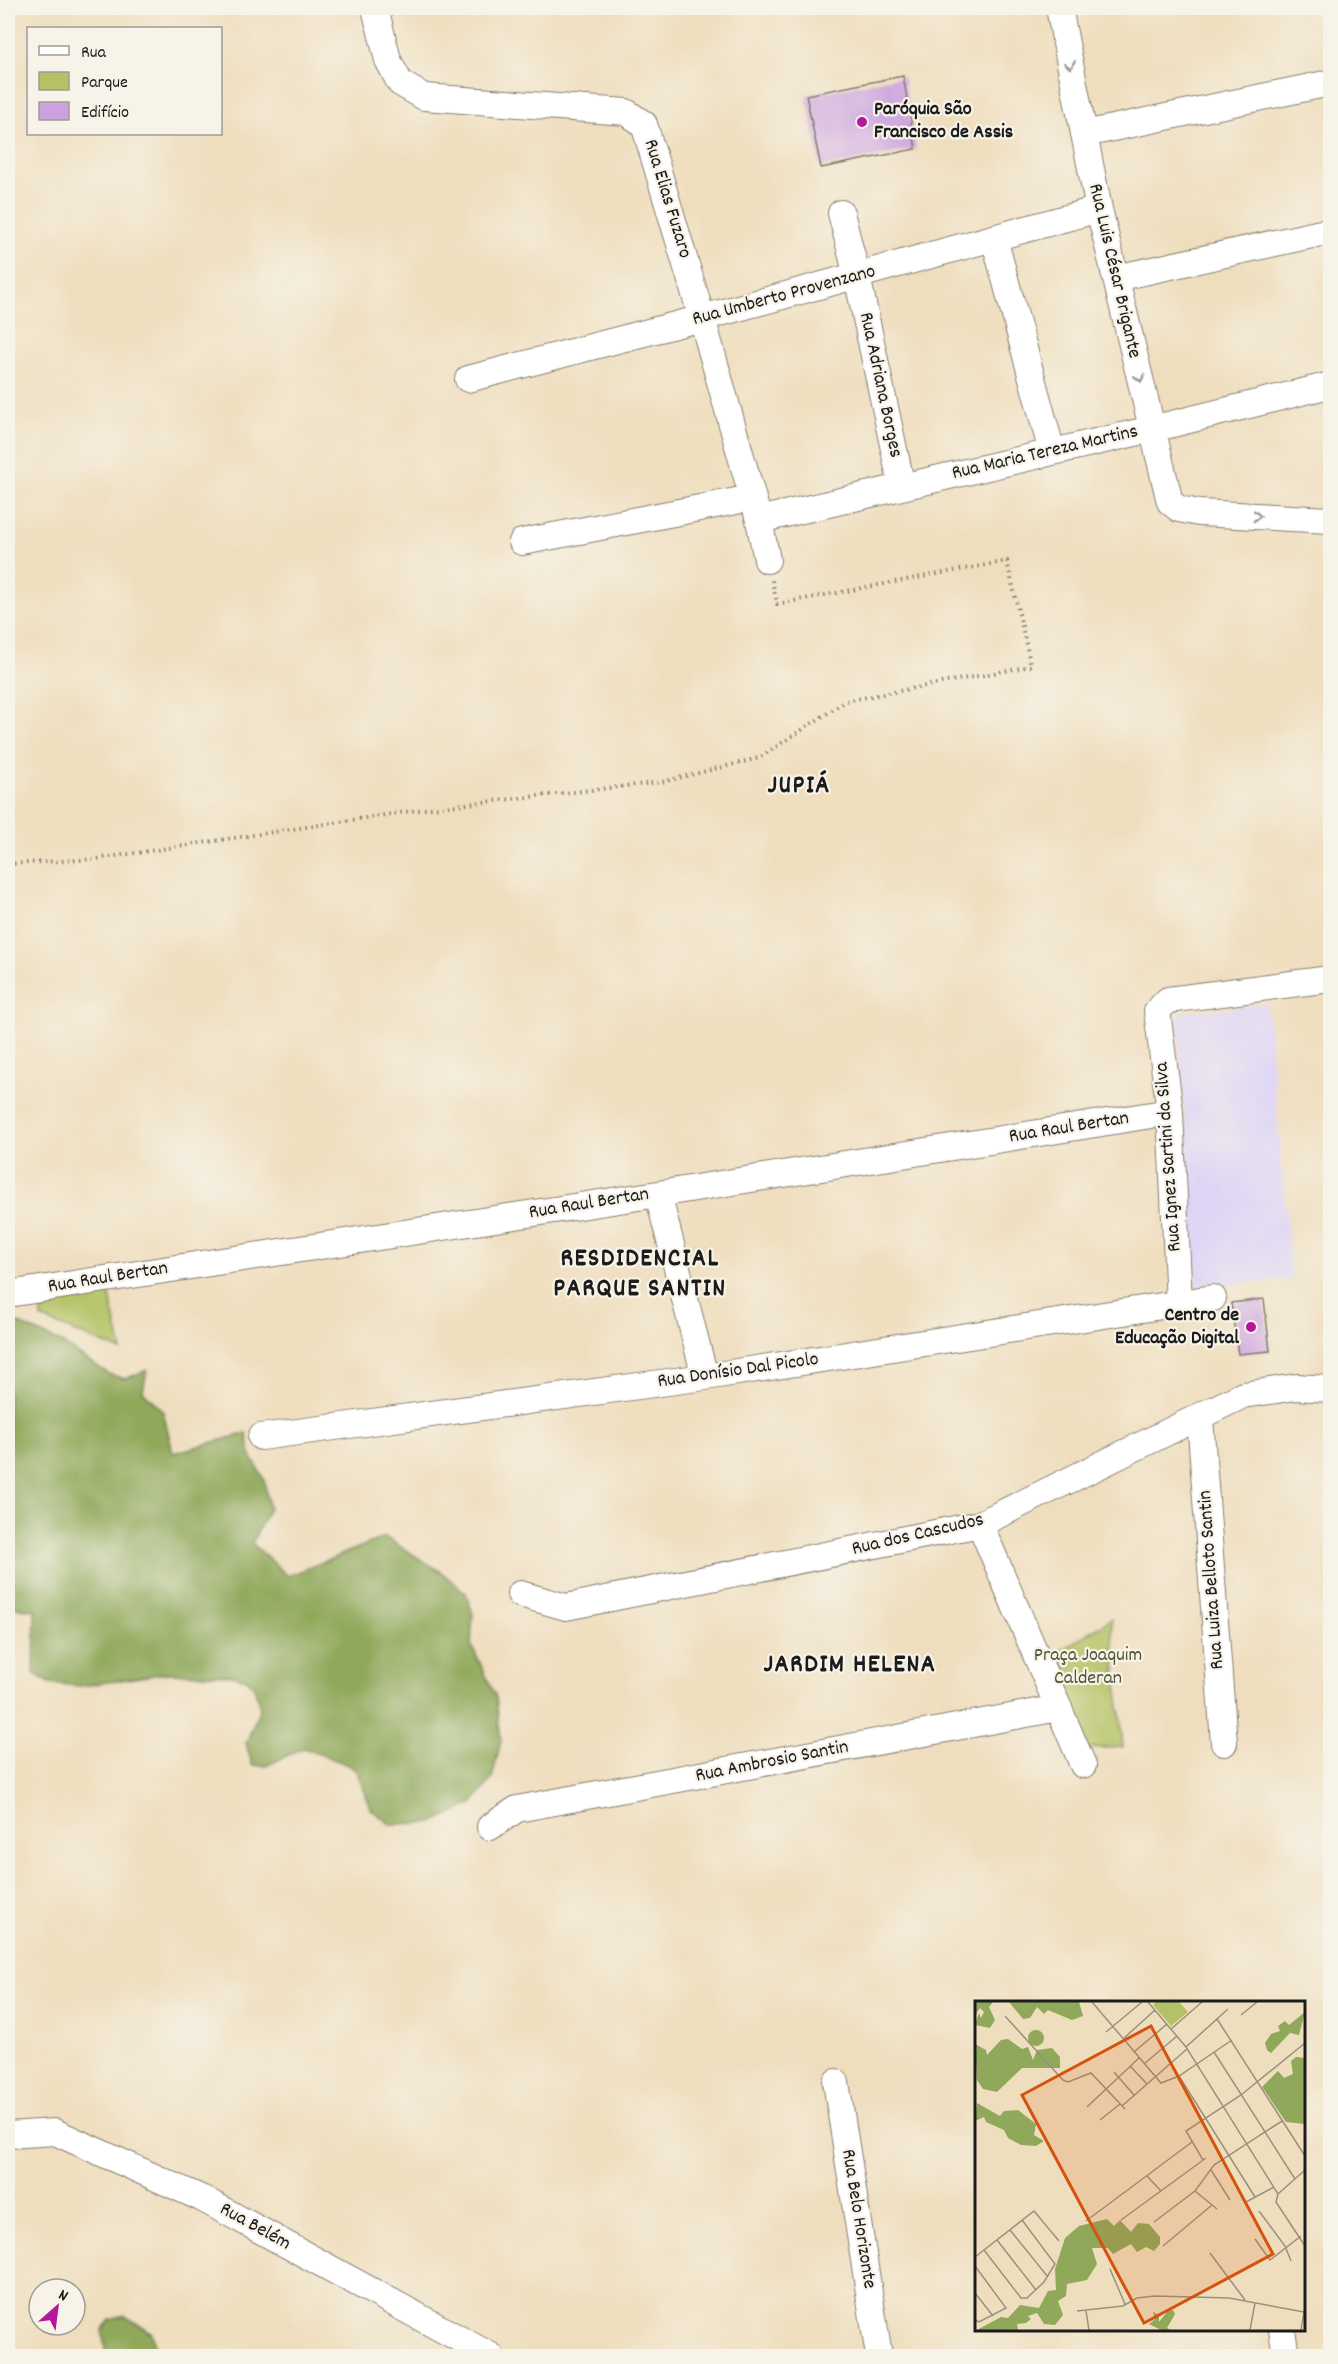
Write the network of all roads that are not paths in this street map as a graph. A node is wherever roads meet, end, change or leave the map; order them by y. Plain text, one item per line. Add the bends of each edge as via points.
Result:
1 (375, 8) edge
2 (1059, 8) edge
3 (1330, 83) edge
4 (1084, 134) junction
5 (1099, 209) junction
6 (841, 213) dead end
7 (1330, 231) edge
8 (994, 238) junction
9 (857, 276) junction
10 (1116, 278) junction
11 (702, 318) junction
12 (468, 379) dead end
13 (1330, 385) edge
14 (1152, 429) junction
15 (1052, 452) junction
16 (902, 487) junction
17 (755, 509) junction
18 (1330, 520) edge
19 (522, 542) dead end
20 (767, 560) road end
21 (1330, 979) edge
22 (1170, 1112) junction
23 (658, 1194) junction
24 (8, 1294) edge
25 (1213, 1298) dead end
26 (1179, 1303) junction
27 (705, 1377) junction
28 (1330, 1389) edge
29 (1200, 1418) junction
30 (261, 1437) dead end
31 (980, 1524) junction
32 (520, 1594) dead end
33 (1059, 1708) junction
34 (1224, 1743) dead end
35 (1083, 1764) dead end
36 (489, 1827) dead end
37 (836, 2082) dead end
38 (8, 2135) edge
39 (1282, 2331) edge
40 (491, 2356) edge
41 (879, 2356) edge
42 (1286, 2356) edge

1 - 11 street, Rua Elias Fuzaro via 388,60 400,83 424,97 626,112 644,124
2 -> 4 street, Rua Luis César Brigante
3 - 4 street
4 - 5 street, Rua Luis César Brigante
5 - 8 street, Rua Umberto Provenzano
5 - 10 street, Rua Luis César Brigante
6 - 9 street, Rua Adriana Borges
7 - 10 street
8 - 9 street, Rua Umberto Provenzano
8 - 15 street
9 - 11 street, Rua Umberto Provenzano
9 - 16 street, Rua Adriana Borges
10 -> 14 street, Rua Luis César Brigante
11 - 12 street, Rua Umberto Provenzano
11 - 17 street, Rua Elias Fuzaro
13 - 14 street, Rua Maria Tereza Martins
14 - 15 street, Rua Maria Tereza Martins
14 -> 18 street, Rua Luis César Brigante via 1170,502 1179,508 1198,513
15 - 16 street, Rua Maria Tereza Martins
16 - 17 street, Rua Maria Tereza Martins
17 - 19 street, Rua Maria Tereza Martins
17 - 20 street, Rua Elias Fuzaro
21 - 22 street, Rua Ignez Sartini da Silva via 1168,1000 1157,1011
22 - 23 street, Rua Raul Bertan
22 - 26 street, Rua Ignez Sartini da Silva
23 - 24 street, Rua Raul Bertan
23 - 27 street
25 - 26 street, Rua Donísio Dal Picolo
26 - 27 street, Rua Donísio Dal Picolo
27 - 30 street, Rua Donísio Dal Picolo
28 - 29 street, Rua dos Cascudos via 1296,1387 1243,1395
29 - 31 street, Rua dos Cascudos
29 - 34 street, Rua Luiza Belloto Santin
31 - 32 street, Rua dos Cascudos via 566,1608
31 - 33 street
33 - 35 street
33 - 36 street, Rua Ambrosio Santin via 517,1809
37 - 41 street, Rua Belo Horizonte
38 - 40 street, Rua Belém via 55,2132 203,2199
39 - 42 street

